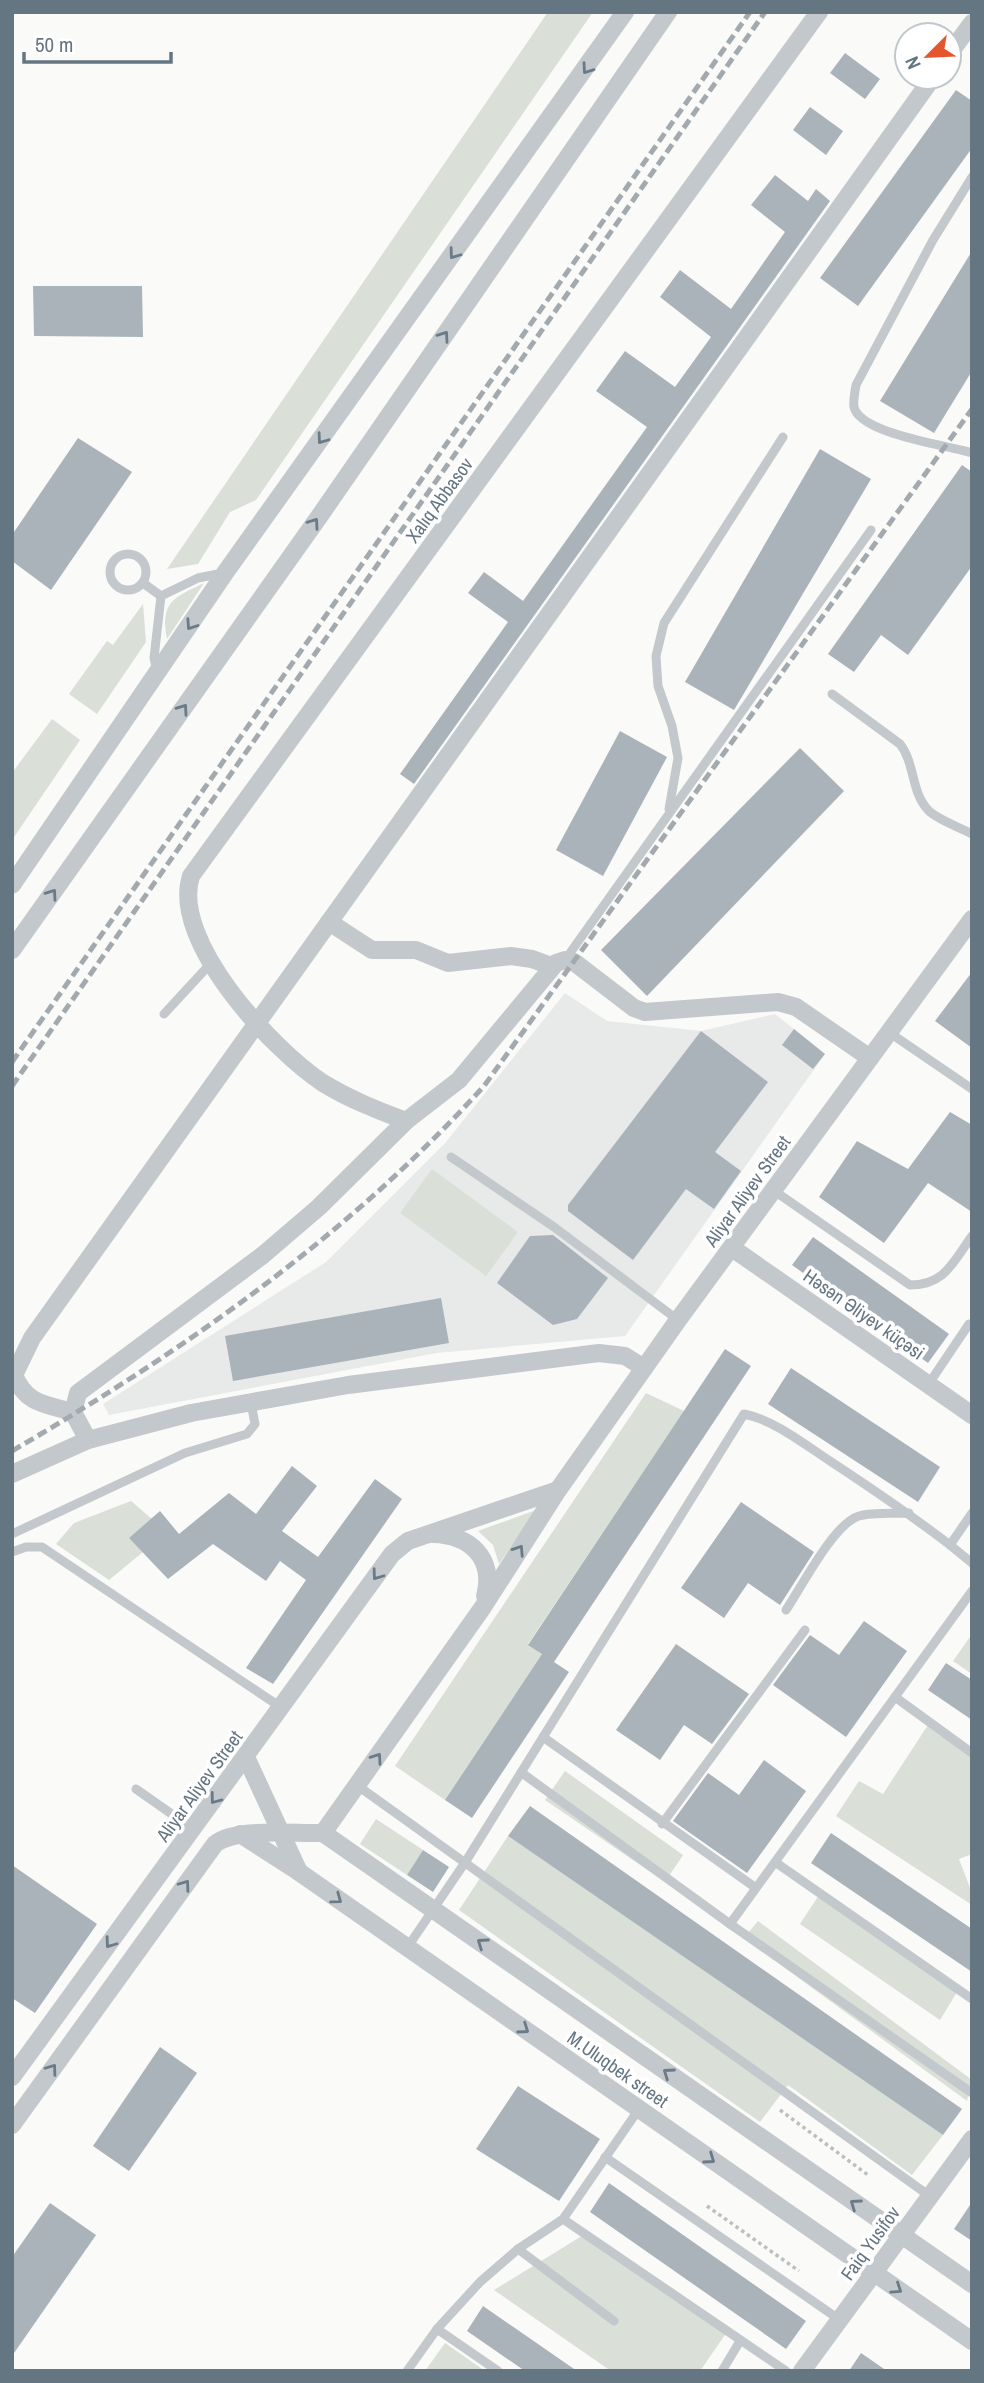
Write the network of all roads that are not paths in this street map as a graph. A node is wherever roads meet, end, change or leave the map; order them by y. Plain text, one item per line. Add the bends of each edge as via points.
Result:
1 (625, 12) edge
2 (668, 12) edge
3 (819, 12) edge
4 (923, 91) edge
5 (972, 177) edge
6 (783, 437) dead end
7 (972, 453) edge
8 (872, 530) dead end
9 (225, 573) junction
10 (143, 583) junction
11 (161, 596) junction
12 (159, 674) junction
13 (832, 694) dead end
14 (668, 814) junction
15 (972, 834) edge
16 (12, 885) edge
17 (972, 919) edge
18 (329, 922) junction
19 (12, 950) edge
20 (212, 962) junction
21 (558, 963) junction
22 (164, 1014) dead end
23 (257, 1023) junction
24 (890, 1033) junction
25 (870, 1058) junction
26 (972, 1088) edge
27 (406, 1121) junction
28 (452, 1157) dead end
29 (773, 1191) junction
30 (972, 1236) edge
31 (732, 1248) junction
32 (678, 1320) junction
33 (969, 1324) dead end
34 (644, 1368) junction
35 (928, 1385) junction
36 (251, 1403) junction
37 (73, 1412) junction
38 (972, 1415) edge
39 (88, 1440) junction
40 (12, 1474) edge
41 (558, 1490) junction
42 (909, 1513) junction
43 (972, 1513) edge
44 (12, 1534) edge
45 (429, 1534) junction
46 (950, 1545) junction
47 (12, 1552) edge
48 (972, 1563) edge
49 (972, 1591) edge
50 (483, 1607) junction
51 (786, 1610) dead end
52 (805, 1630) dead end
53 (895, 1697) junction
54 (282, 1707) junction
55 (543, 1737) junction
56 (972, 1752) edge
57 (246, 1757) junction
58 (522, 1773) junction
59 (358, 1786) junction
60 (136, 1789) dead end
61 (662, 1824) junction
62 (193, 1829) junction
63 (323, 1833) junction
64 (240, 1834) junction
65 (282, 1834) junction
66 (466, 1861) junction
67 (775, 1862) junction
68 (299, 1872) junction
69 (756, 1888) junction
70 (433, 1909) junction
71 (730, 1924) junction
72 (406, 1948) junction
73 (972, 1998) edge
74 (12, 2077) edge
75 (972, 2093) edge
76 (639, 2109) junction
77 (12, 2125) edge
78 (972, 2139) edge
79 (605, 2157) junction
80 (931, 2197) junction
81 (563, 2219) junction
82 (902, 2236) junction
83 (518, 2249) junction
84 (874, 2273) junction
85 (972, 2284) edge
86 (839, 2320) junction
87 (614, 2321) dead end
88 (437, 2329) junction
89 (740, 2341) junction
90 (972, 2341) edge
91 (407, 2371) edge
92 (498, 2371) edge
93 (722, 2371) edge
94 (786, 2371) edge
95 (802, 2371) edge

1 -> 9 street
19 -> 2 street
3 - 20 street, Xalıq Abbasov via 191,876 187,904
4 - 18 street
5 - 7 lane via 856,385 854,407 859,417 898,437
6 - 14 lane via 664,623 656,656 658,686 678,758
8 - 14 lane
9 - 11 lane via 198,578
9 -> 12 street
10 - 10 lane via 146,568 137,557 122,555 112,565 112,580 123,590
10 - 11 lane
11 - 12 lane via 154,658
12 - 16 street
13 - 15 lane via 900,744 928,810
14 - 21 lane
17 - 24 street, Aliyar Aliyev Street
18 - 21 street via 372,950 416,950 448,963 511,956
18 - 23 street
20 - 22 lane
20 - 23 street, Xalıq Abbasov
21 - 25 street via 574,962 645,1012 778,1002 796,1007
21 - 27 street via 459,1080
23 - 27 street, Xalıq Abbasov via 321,1082
23 - 37 street via 20,1360 14,1375 22,1393
24 - 25 street, Aliyar Aliyev Street
24 - 26 lane
25 - 29 street, Aliyar Aliyev Street
27 - 37 street via 319,1208 263,1255 78,1393
28 - 32 lane
29 - 30 lane via 910,1285 930,1285 946,1273
29 - 31 street, Aliyar Aliyev Street
31 - 32 street, Aliyar Aliyev Street
31 - 35 street, Həsən Əliyev küçəsi
32 - 34 street, Aliyar Aliyev Street
33 - 35 lane
34 - 36 street via 625,1356 599,1353 348,1385
34 - 41 street, Aliyar Aliyev Street
35 - 38 street, Həsən Əliyev küçəsi
36 - 39 street via 191,1413
36 - 44 lane via 255,1424 247,1434 185,1453
37 - 39 street
39 - 40 street
41 - 45 street, Aliyar Aliyev Street
50 -> 41 street, Aliyar Aliyev Street
42 - 46 lane
42 - 51 lane via 859,1516 847,1524
42 - 55 lane via 787,1435 744,1414
43 - 46 lane
45 - 50 street via 458,1538 486,1562 490,1579
45 -> 54 street, Aliyar Aliyev Street via 408,1541 392,1554
46 - 48 lane
47 - 54 lane via 42,1547
49 - 53 lane
59 -> 50 street, Aliyar Aliyev Street
52 - 61 lane
53 - 56 lane
53 - 67 lane
54 - 57 street, Aliyar Aliyev Street
55 - 58 lane
55 - 61 lane
57 -> 62 street, Aliyar Aliyev Street
57 - 65 street
58 - 66 lane
58 - 71 lane
59 - 63 street, Aliyar Aliyev Street
59 - 66 lane
60 - 62 lane
61 - 69 lane
62 -> 74 street, Aliyar Aliyev Street
63 - 65 street
63 - 70 street, M.Uluqbek street
64 - 65 street
64 - 68 street, M.Uluqbek street
77 -> 64 street via 215,1844 223,1837
65 - 68 street
66 - 70 lane
66 - 80 lane
67 - 69 lane
67 - 73 lane
68 -> 72 street, M.Uluqbek street
69 - 71 lane
70 - 72 lane
82 -> 70 street, M.Uluqbek street
71 - 75 lane
72 -> 76 street, M.Uluqbek street
76 - 79 lane
76 -> 84 street, M.Uluqbek street
78 - 80 street, Faiq Yusifov
79 - 81 lane
79 - 86 lane
80 - 82 street, Faiq Yusifov
81 - 83 lane
81 - 89 lane
82 - 84 street, Faiq Yusifov
82 - 85 street, M.Uluqbek street
83 - 87 lane
83 - 88 lane
84 - 86 street, Faiq Yusifov
84 -> 90 street, M.Uluqbek street
86 - 95 street, Faiq Yusifov
88 - 91 lane
88 - 92 lane
89 - 93 lane
89 - 94 lane

